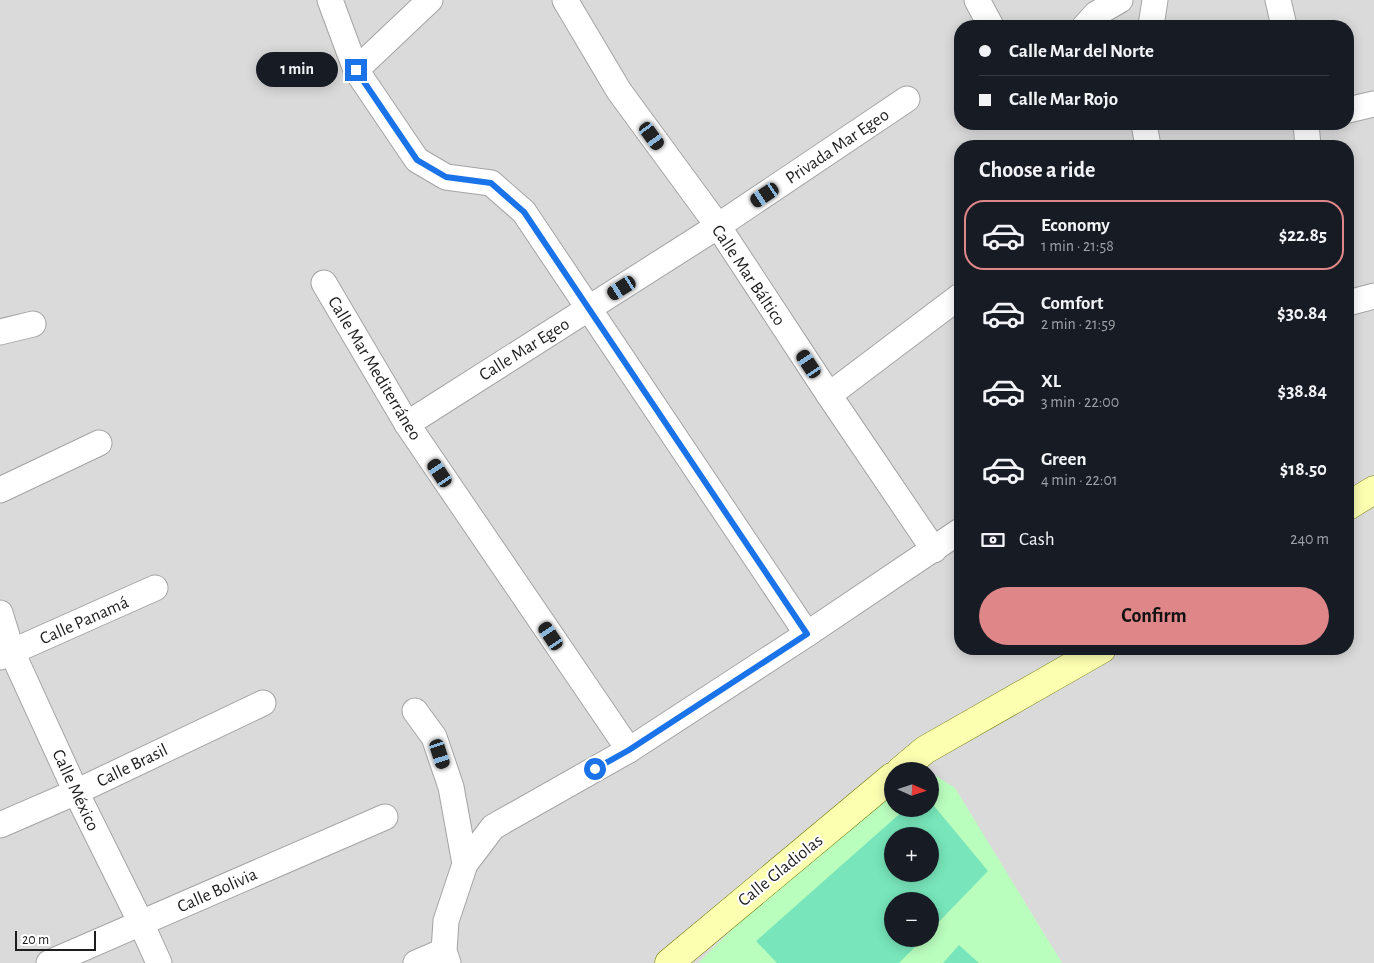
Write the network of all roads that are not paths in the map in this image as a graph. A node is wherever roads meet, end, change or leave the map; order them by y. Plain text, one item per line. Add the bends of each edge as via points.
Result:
1 (330, 0) edge
2 (430, 0) edge
3 (565, 0) edge
4 (977, 0) edge
5 (1120, 0) edge
6 (1155, 0) edge
7 (1278, 0) edge
8 (988, 20) edge
9 (1090, 20) edge
10 (1152, 20) edge
11 (1283, 20) edge
12 (356, 70) junction
13 (907, 99) dead end
14 (1374, 104) edge
15 (1354, 109) edge
16 (718, 226) junction
17 (324, 283) dead end
18 (1374, 296) edge
19 (954, 301) edge
20 (1354, 301) edge
21 (589, 308) junction
22 (33, 324) dead end
23 (0, 332) edge
24 (830, 395) junction
25 (407, 424) junction
26 (99, 443) dead end
27 (0, 490) edge
28 (1374, 490) edge
29 (1354, 502) edge
30 (954, 536) edge
31 (934, 550) junction
32 (155, 588) dead end
33 (0, 613) edge
34 (807, 634) junction
35 (6, 654) edge
36 (1091, 655) edge
37 (263, 703) dead end
38 (415, 711) dead end
39 (629, 750) junction
40 (911, 762) edge
41 (884, 784) edge
42 (76, 792) junction
43 (385, 817) dead end
44 (0, 824) edge
45 (465, 864) junction
46 (141, 923) junction
47 (446, 957) edge
48 (49, 963) edge
49 (159, 963) edge
50 (416, 963) edge
51 (669, 963) edge

1 - 12 street
2 - 12 street
3 - 16 street, Calle Mar Báltico via 619,91
4 - 8 street
5 - 9 street
6 - 10 street
7 - 11 street
12 - 21 street via 417,160 446,177 491,183 524,212
13 - 16 street, Privada Mar Egeo
14 - 15 street
16 - 21 street, Calle Mar Egeo
16 - 24 street, Calle Mar Báltico
17 - 25 street, Calle Mar Mediterráneo
18 - 20 street
19 - 24 street
21 - 25 street, Calle Mar Egeo
21 - 34 street
22 - 23 street
24 - 31 street, Calle Mar Báltico
25 - 39 street, Calle Mar Mediterráneo
26 - 27 street
28 - 29 street
30 - 31 street
31 - 34 street
32 - 35 street, Calle Panamá
33 - 35 street, Calle México
34 - 39 street
35 - 42 street, Calle México
36 - 40 street via 925,750
37 - 42 street, Calle Brasil
38 - 45 street via 434,737 451,787
39 - 45 street via 494,827
41 - 51 street, Calle Gladiolas
42 - 44 street, Calle Brasil
42 - 46 street, Calle México
43 - 46 street, Calle Bolivia
45 - 47 street via 446,921
46 - 48 street, Calle Bolivia
46 - 49 street, Calle México
47 - 50 street

